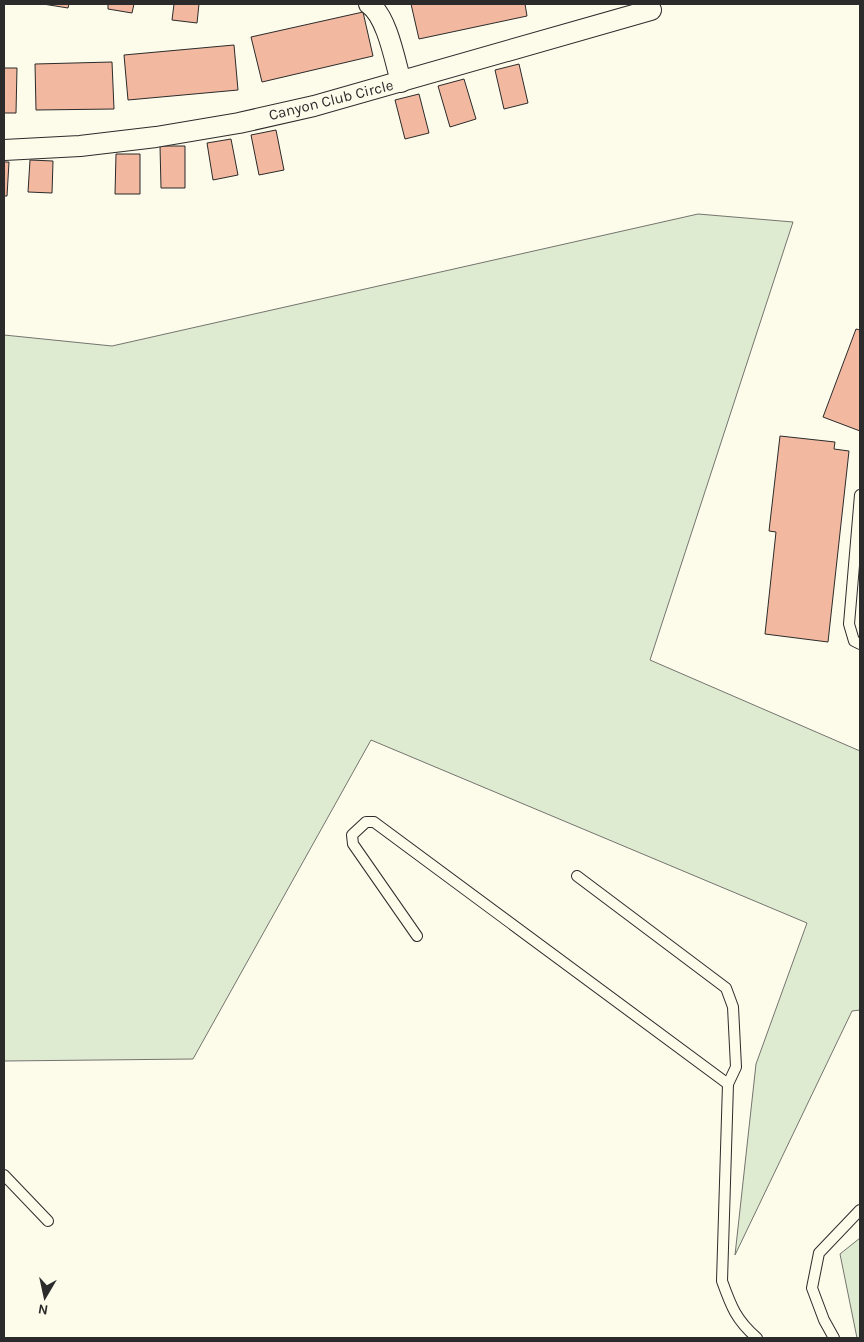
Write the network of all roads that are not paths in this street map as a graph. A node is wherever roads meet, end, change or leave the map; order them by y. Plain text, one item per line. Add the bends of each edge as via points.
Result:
1 (369, 4) edge
2 (651, 10) dead end
3 (402, 82) junction
4 (4, 150) edge
5 (860, 495) edge
6 (860, 644) edge
7 (577, 876) dead end
8 (417, 936) dead end
9 (728, 1084) junction
10 (4, 1175) edge
11 (860, 1210) edge
12 (48, 1221) dead end
13 (757, 1338) edge
14 (834, 1338) edge

1 - 3 street via 384,22
2 - 3 street, Canyon Club Circle
3 - 4 street, Canyon Club Circle via 314,106 156,137
5 - 6 lane via 849,624 854,641
7 - 9 lane via 726,988 734,1007 736,1067
8 - 9 lane via 353,844 352,835 366,822 374,822
9 - 13 lane via 722,1281 730,1306 745,1328
10 - 12 lane
11 - 14 lane via 819,1253 812,1288

